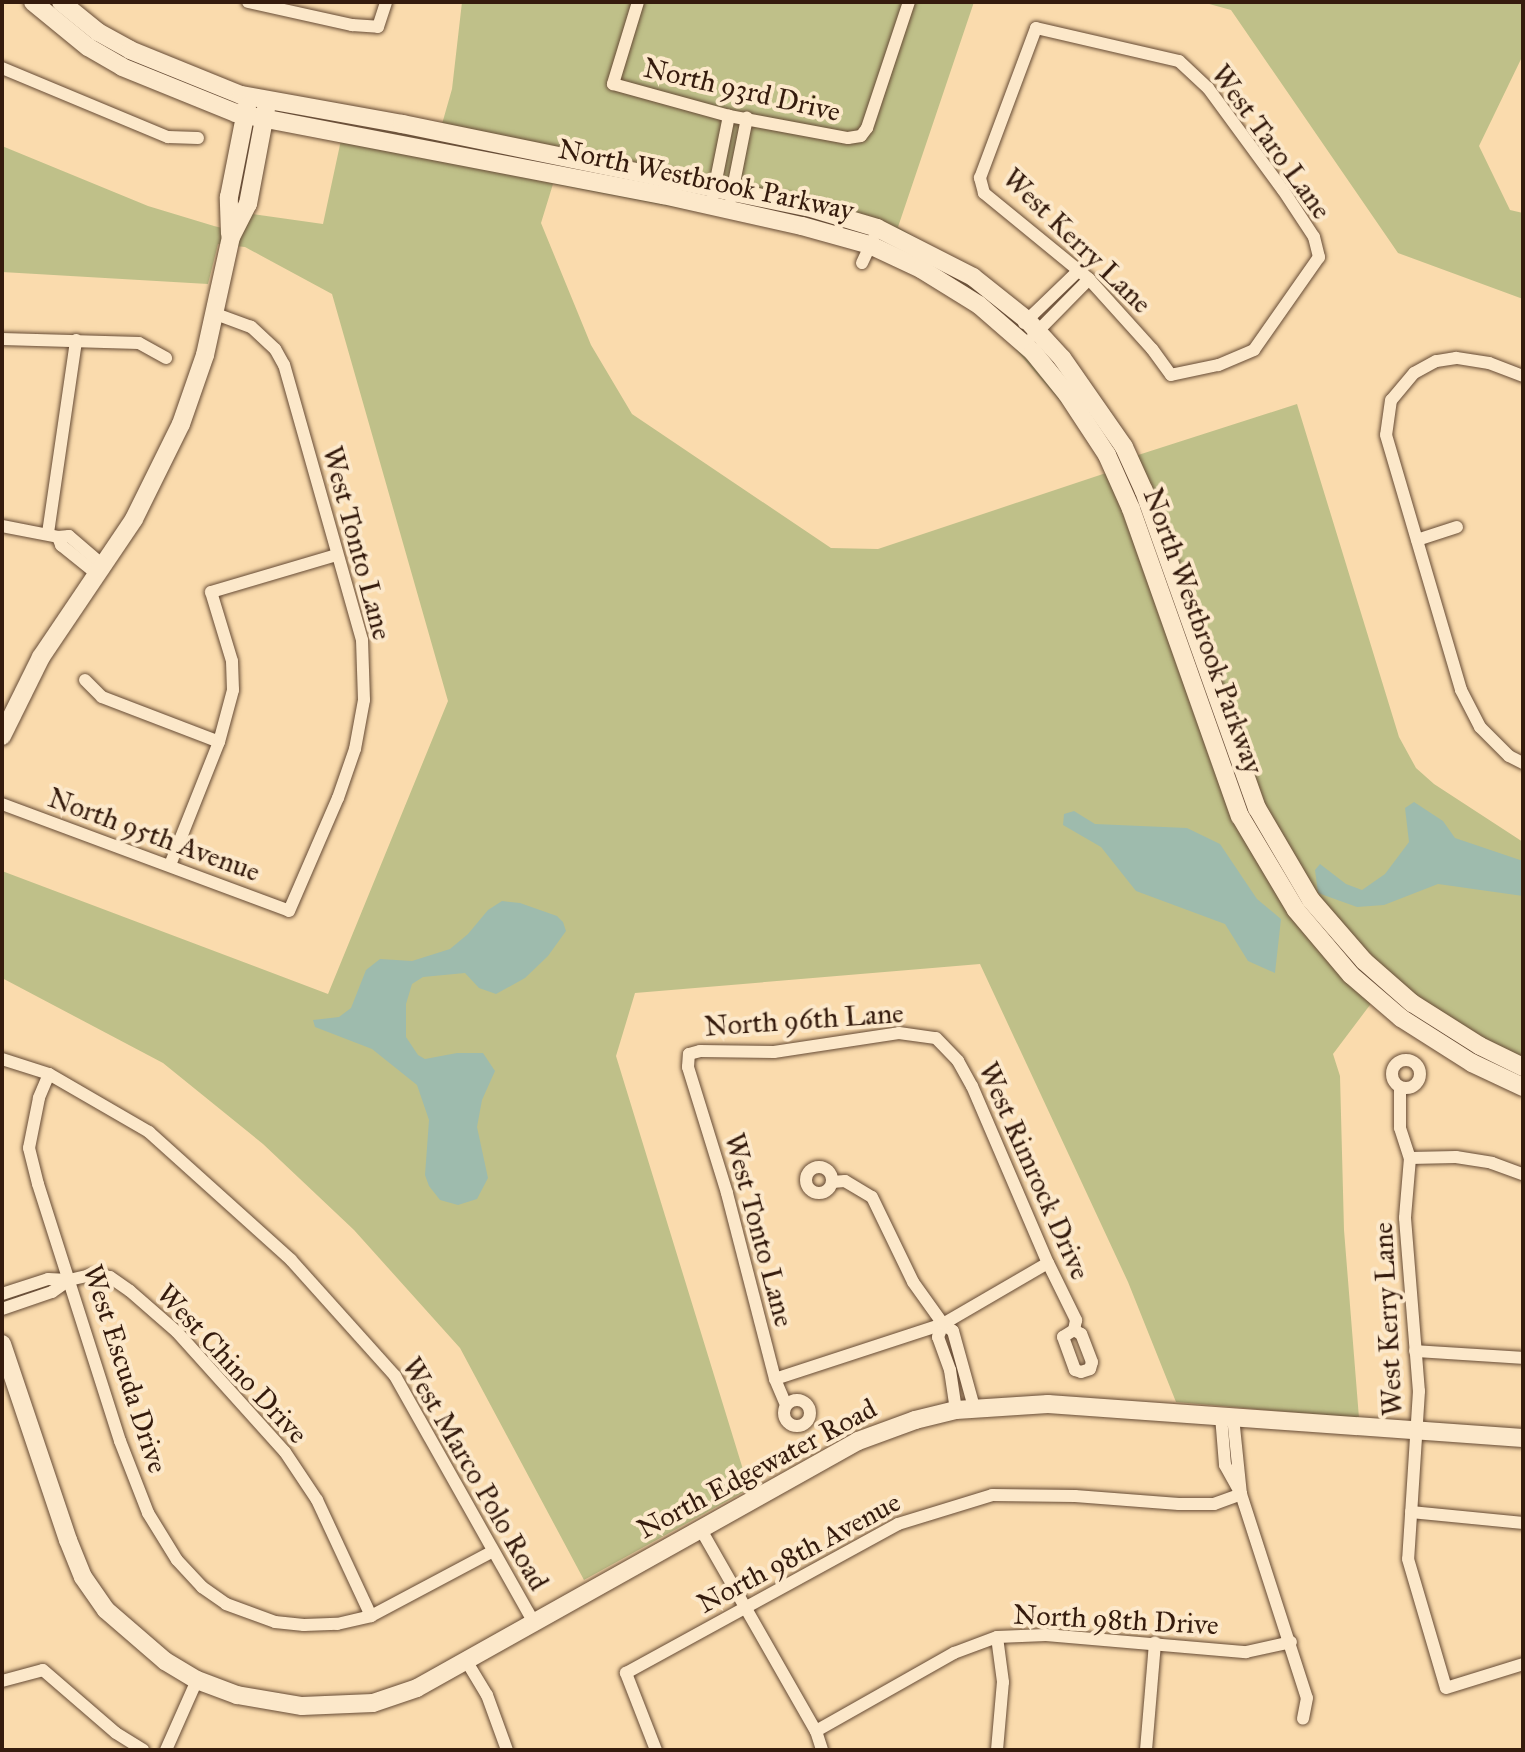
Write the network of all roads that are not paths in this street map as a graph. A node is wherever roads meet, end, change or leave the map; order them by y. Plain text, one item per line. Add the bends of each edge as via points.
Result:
1 (33, 2) edge
2 (248, 2) edge
3 (386, 2) edge
4 (638, 2) edge
5 (909, 2) edge
6 (64, 6) edge
7 (1036, 28) joint
8 (2, 68) edge
9 (268, 100) junction
10 (247, 106) junction
11 (729, 116) junction
12 (747, 118) junction
13 (264, 119) junction
14 (198, 138) dead end
15 (723, 188) junction
16 (719, 207) junction
17 (231, 237) junction
18 (874, 237) junction
19 (862, 263) dead end
20 (1084, 274) junction
21 (213, 313) junction
22 (1026, 332) junction
23 (2, 339) edge
24 (76, 340) junction
25 (166, 358) dead end
26 (1171, 375) joint
27 (1523, 376) edge
28 (2, 526) edge
29 (1457, 527) dead end
30 (56, 538) junction
31 (1417, 540) junction
32 (337, 555) junction
33 (101, 570) junction
34 (85, 680) dead end
35 (1206, 696) junction
36 (2, 736) edge
37 (219, 742) junction
38 (1523, 763) edge
39 (2, 804) edge
40 (170, 865) junction
41 (289, 911) joint
42 (936, 1038) joint
43 (2, 1059) edge
44 (688, 1067) joint
45 (1523, 1067) edge
46 (49, 1074) junction
47 (1400, 1087) dead end
48 (1523, 1087) edge
49 (1410, 1158) junction
50 (1523, 1174) edge
51 (832, 1182) dead end
52 (1048, 1263) junction
53 (69, 1280) junction
54 (2, 1294) edge
55 (2, 1309) edge
56 (943, 1324) junction
57 (1074, 1330) dead end
58 (2, 1344) edge
59 (1415, 1351) junction
60 (1523, 1358) edge
61 (775, 1379) junction
62 (786, 1405) dead end
63 (965, 1409) junction
64 (1227, 1416) junction
65 (1417, 1431) junction
66 (1523, 1438) edge
67 (1241, 1494) junction
68 (1411, 1512) junction
69 (1523, 1523) edge
70 (700, 1528) junction
71 (493, 1551) junction
72 (745, 1608) junction
73 (371, 1616) junction
74 (533, 1621) junction
75 (997, 1637) junction
76 (1155, 1642) junction
77 (1291, 1642) junction
78 (467, 1662) junction
79 (1523, 1664) edge
80 (197, 1680) junction
81 (2, 1681) edge
82 (1303, 1719) dead end
83 (816, 1731) junction
84 (504, 1749) edge
85 (143, 1750) edge
86 (166, 1750) edge
87 (656, 1750) edge
88 (822, 1750) edge
89 (997, 1750) edge
90 (1146, 1750) edge

1 - 6 street, North Westbrook Parkway
2 - 3 street via 378,27
4 - 11 street, North 93rd Drive via 613,84
5 - 12 street, North 93rd Drive via 861,136 848,138
6 - 10 street, North Westbrook Parkway via 130,50
7 - 20 street, West Kerry Lane via 980,178 984,193
7 - 26 street, West Taro Lane via 1179,61 1208,88 1314,237 1319,257 1254,350
8 - 14 street via 168,137
9 - 10 street, North Westbrook Parkway
9 - 13 street
9 - 15 street, North Westbrook Parkway
10 - 13 street, North Westbrook Parkway
10 - 17 street via 229,197
11 - 12 street, North 93rd Drive
11 - 15 street
12 - 15 street
13 - 16 street, North Westbrook Parkway
13 - 17 street via 248,204
15 - 16 street
15 - 18 street, North Westbrook Parkway via 807,207
16 - 18 street, North Westbrook Parkway
17 - 21 street
18 - 19 street
18 - 22 street, North Westbrook Parkway via 973,277
20 - 22 street
20 - 26 street, West Kerry Lane
21 - 32 street, West Tonto Lane via 251,327 284,365
21 - 33 street via 205,355 175,439
22 - 35 street, North Westbrook Parkway via 1067,394 1116,451
23 - 24 street
24 - 25 street via 139,343
24 - 30 street
27 - 31 street via 1489,363 1436,361 1414,373 1391,400 1386,435
28 - 30 street
29 - 31 street
30 - 33 street
31 - 38 street via 1461,690 1480,727
32 - 37 street via 211,592 232,661 233,690
32 - 41 street, West Tonto Lane via 362,640 364,700 338,798
33 - 36 street via 41,657
34 - 37 street via 102,697
35 - 45 street, North Westbrook Parkway via 1259,814 1336,932 1412,1003
35 - 48 street, North Westbrook Parkway via 1240,816 1277,883 1322,944 1401,1018 1472,1063
37 - 40 street
39 - 40 street, North 95th Avenue
40 - 41 street, North 95th Avenue
42 - 44 street, North 96th Lane via 899,1033 774,1052 700,1051 689,1054
42 - 52 street, West Rimrock Drive via 972,1086
43 - 46 street, West Marco Polo Road
44 - 61 street, West Tonto Lane
46 - 53 street, West Escuda Drive via 29,1148
46 - 71 street, West Marco Polo Road via 149,1132 291,1260 395,1376
47 - 49 street, West Kerry Lane via 1400,1128
49 - 50 street via 1456,1157
49 - 59 street, West Kerry Lane via 1405,1218
51 - 56 street via 845,1181 872,1197 913,1282
52 - 56 street
52 - 57 street, West Rimrock Drive via 1076,1320
53 - 54 street, West Chino Drive via 48,1279
53 - 55 street via 52,1292
53 - 73 street, West Chino Drive via 110,1277 177,1332 229,1387 285,1452 317,1500
53 - 73 street, West Escuda Drive via 120,1441 161,1540 202,1587 226,1604 275,1622 337,1624
56 - 61 street
56 - 63 street via 938,1337
56 - 63 street via 953,1331 960,1349
58 - 80 street, North Edgewater Road via 83,1577 129,1632
59 - 60 street
59 - 65 street, West Kerry Lane
61 - 62 street, West Tonto Lane
63 - 64 street, North Edgewater Road via 1048,1404
63 - 70 street, North Edgewater Road via 858,1441
64 - 65 street, North Edgewater Road
64 - 67 street
65 - 66 street, North Edgewater Road
65 - 68 street, West Kerry Lane
67 - 72 street, North 98th Avenue via 1214,1504 992,1495 898,1524
67 - 77 street
68 - 69 street
68 - 79 street, West Kerry Lane via 1408,1559 1446,1688
70 - 72 street
70 - 74 street, North Edgewater Road
71 - 73 street, West Escuda Drive
71 - 74 street, West Marco Polo Road
72 - 83 street
72 - 87 street, North 98th Avenue via 626,1673
74 - 78 street, North Edgewater Road
75 - 76 street, North 98th Drive
75 - 83 street, North 98th Drive via 954,1653
75 - 89 street via 1003,1682
76 - 77 street, North 98th Drive via 1246,1652
76 - 90 street
77 - 82 street via 1307,1698
78 - 80 street, North Edgewater Road via 394,1697 342,1707 275,1704
78 - 84 street via 487,1695
80 - 86 street
81 - 85 street via 43,1670
83 - 88 street

